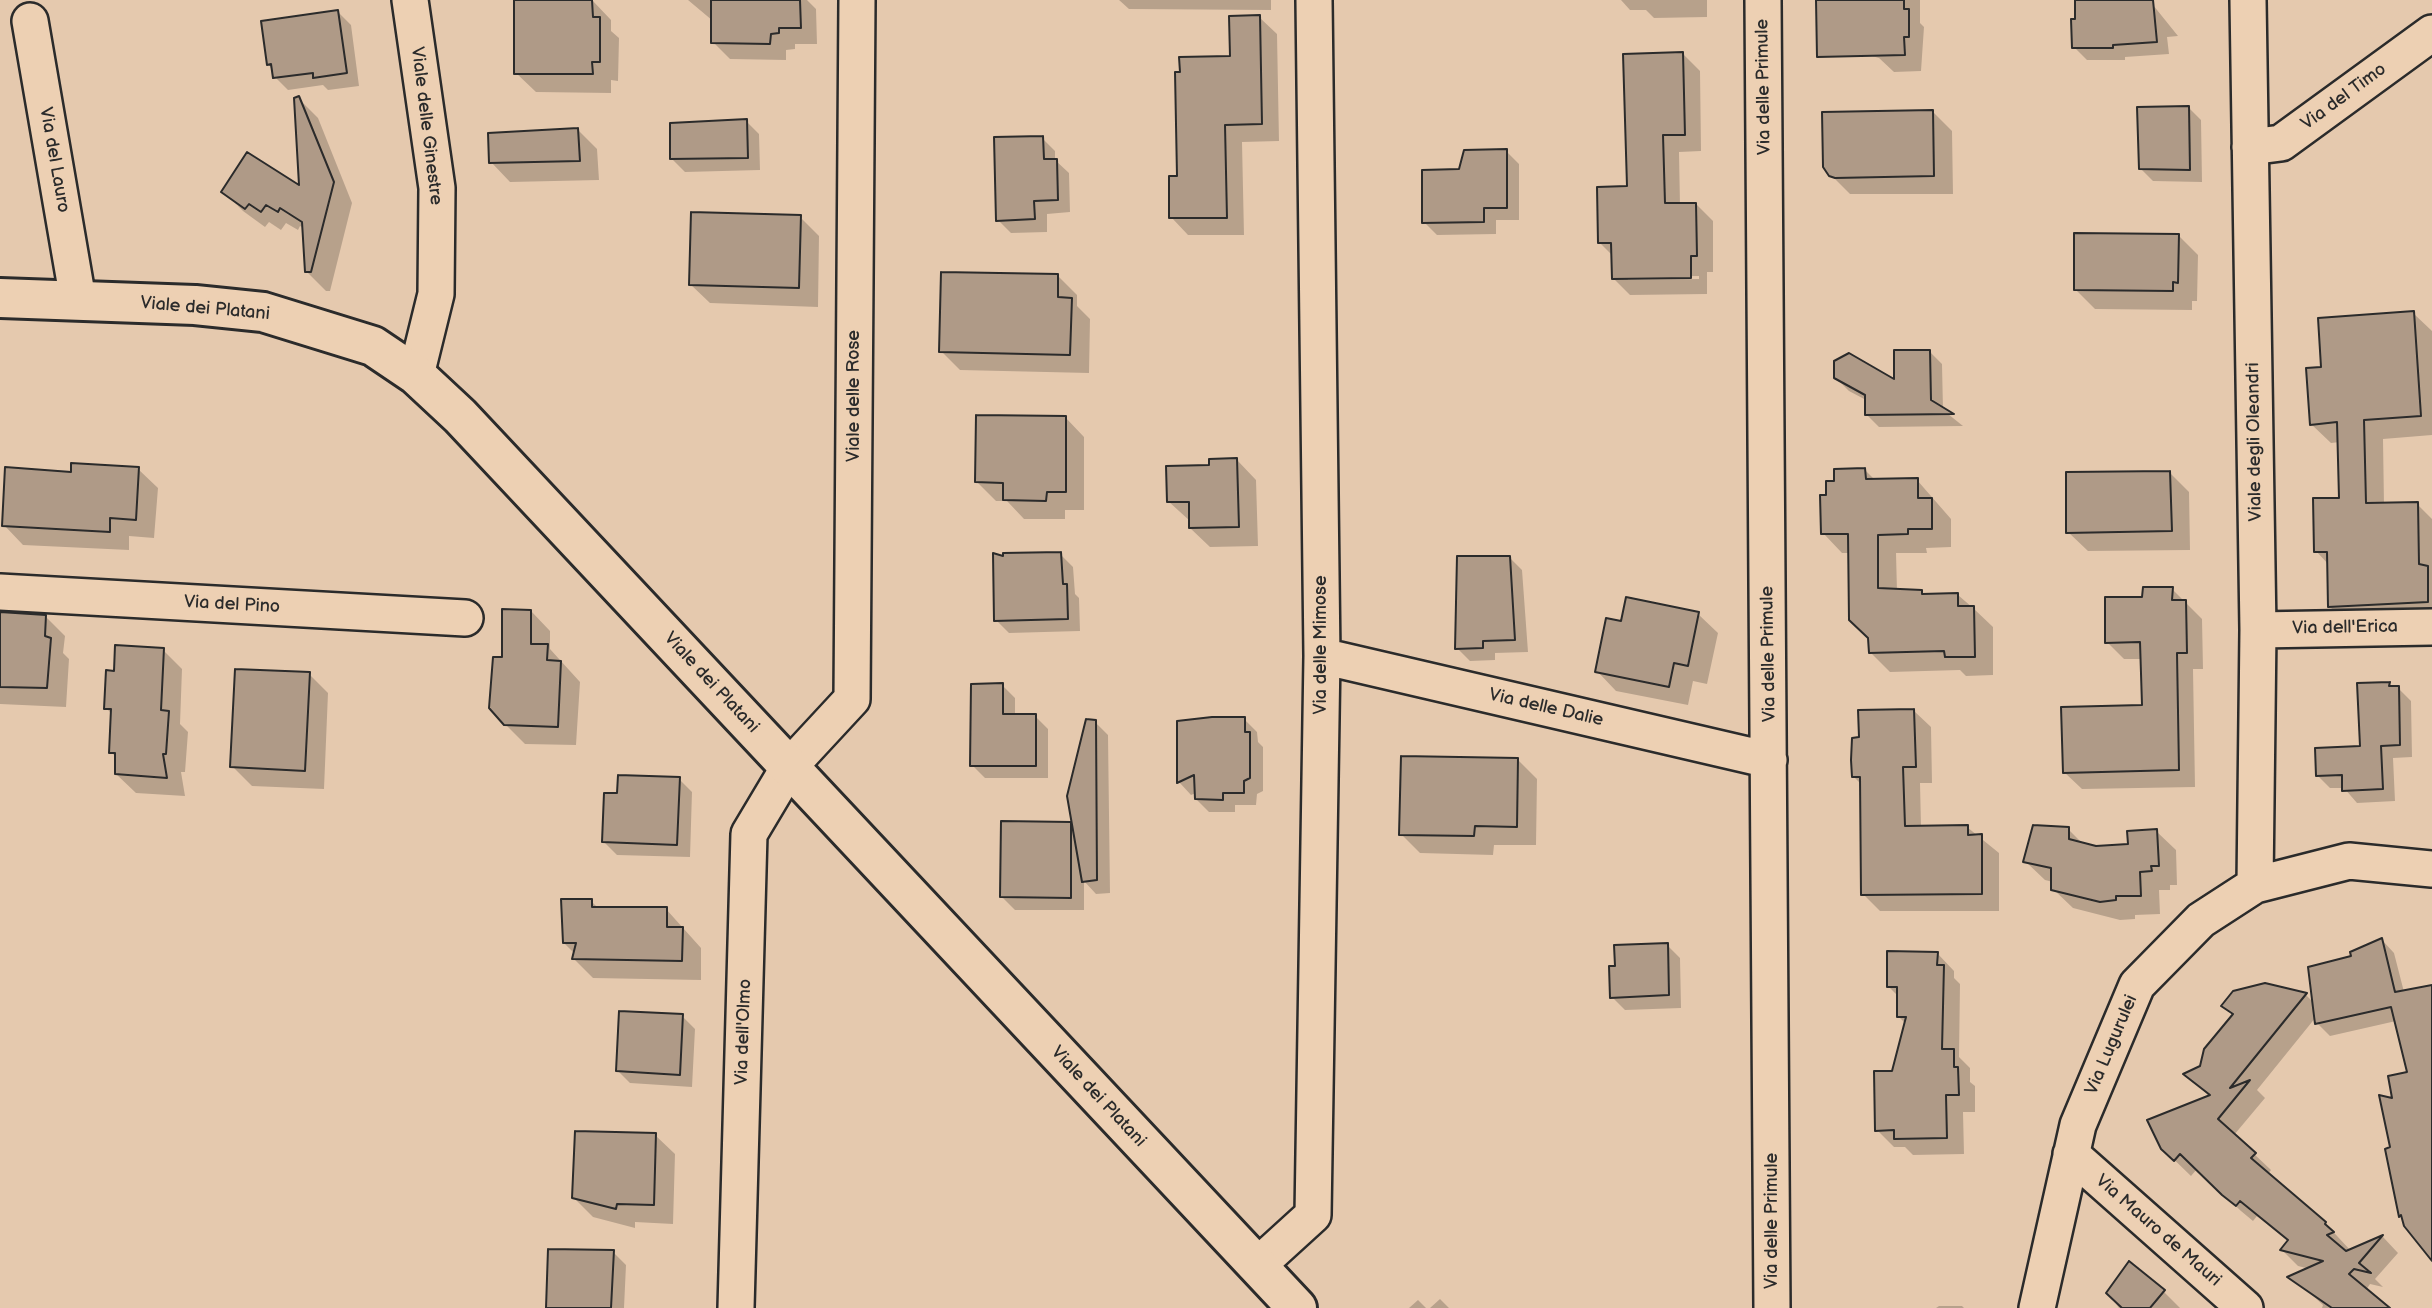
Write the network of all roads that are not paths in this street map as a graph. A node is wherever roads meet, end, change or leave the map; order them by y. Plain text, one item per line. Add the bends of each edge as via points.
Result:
1 (410, 0) edge
2 (857, 0) edge
3 (1314, 0) edge
4 (1763, 0) edge
5 (2248, 0) edge
6 (30, 21) dead end
7 (2432, 33) edge
8 (2250, 147) junction
9 (0, 298) edge
10 (78, 300) junction
11 (416, 375) junction
12 (0, 592) edge
13 (465, 618) dead end
14 (2432, 627) edge
15 (2258, 630) junction
16 (1322, 656) junction
17 (1769, 760) junction
18 (789, 767) junction
19 (2432, 869) edge
20 (2255, 885) junction
21 (2071, 1154) junction
22 (1257, 1266) junction
23 (736, 1308) edge
24 (1297, 1308) edge
25 (1772, 1308) edge
26 (2037, 1308) edge
27 (2245, 1308) edge

1 - 11 street, Viale delle Ginestre via 437,188 436,294
2 - 18 street, Viale delle Rose via 852,699
3 - 16 street, Via delle Mimose
4 - 17 street, Via delle Primule
5 - 8 street, Viale degli Oleandri
6 - 10 street, Via del Lauro
7 - 8 street, Via del Timo via 2281,143
8 - 15 street, Viale degli Oleandri
9 - 10 main road, Viale dei Platani
10 - 11 main road, Viale dei Platani via 263,312 373,346
11 - 18 main road, Viale dei Platani via 460,416
12 - 13 street, Via del Pino
14 - 15 street, Via dell'Erica
15 - 20 street, Viale degli Oleandri
16 - 17 street, Via delle Dalie
16 - 22 street, Via delle Mimose via 1313,1215
17 - 25 street, Via delle Primule
18 - 22 main road, Viale dei Platani
18 - 23 street, Via dell'Olmo via 749,834
19 - 20 street, Via Lugurulei via 2349,861
20 - 21 street, Via Lugurulei via 2201,920 2137,985 2078,1125
21 - 26 street, Via Lugurulei
21 - 27 street, Via Mauro de Mauri
22 - 24 main road, Viale dei Platani

